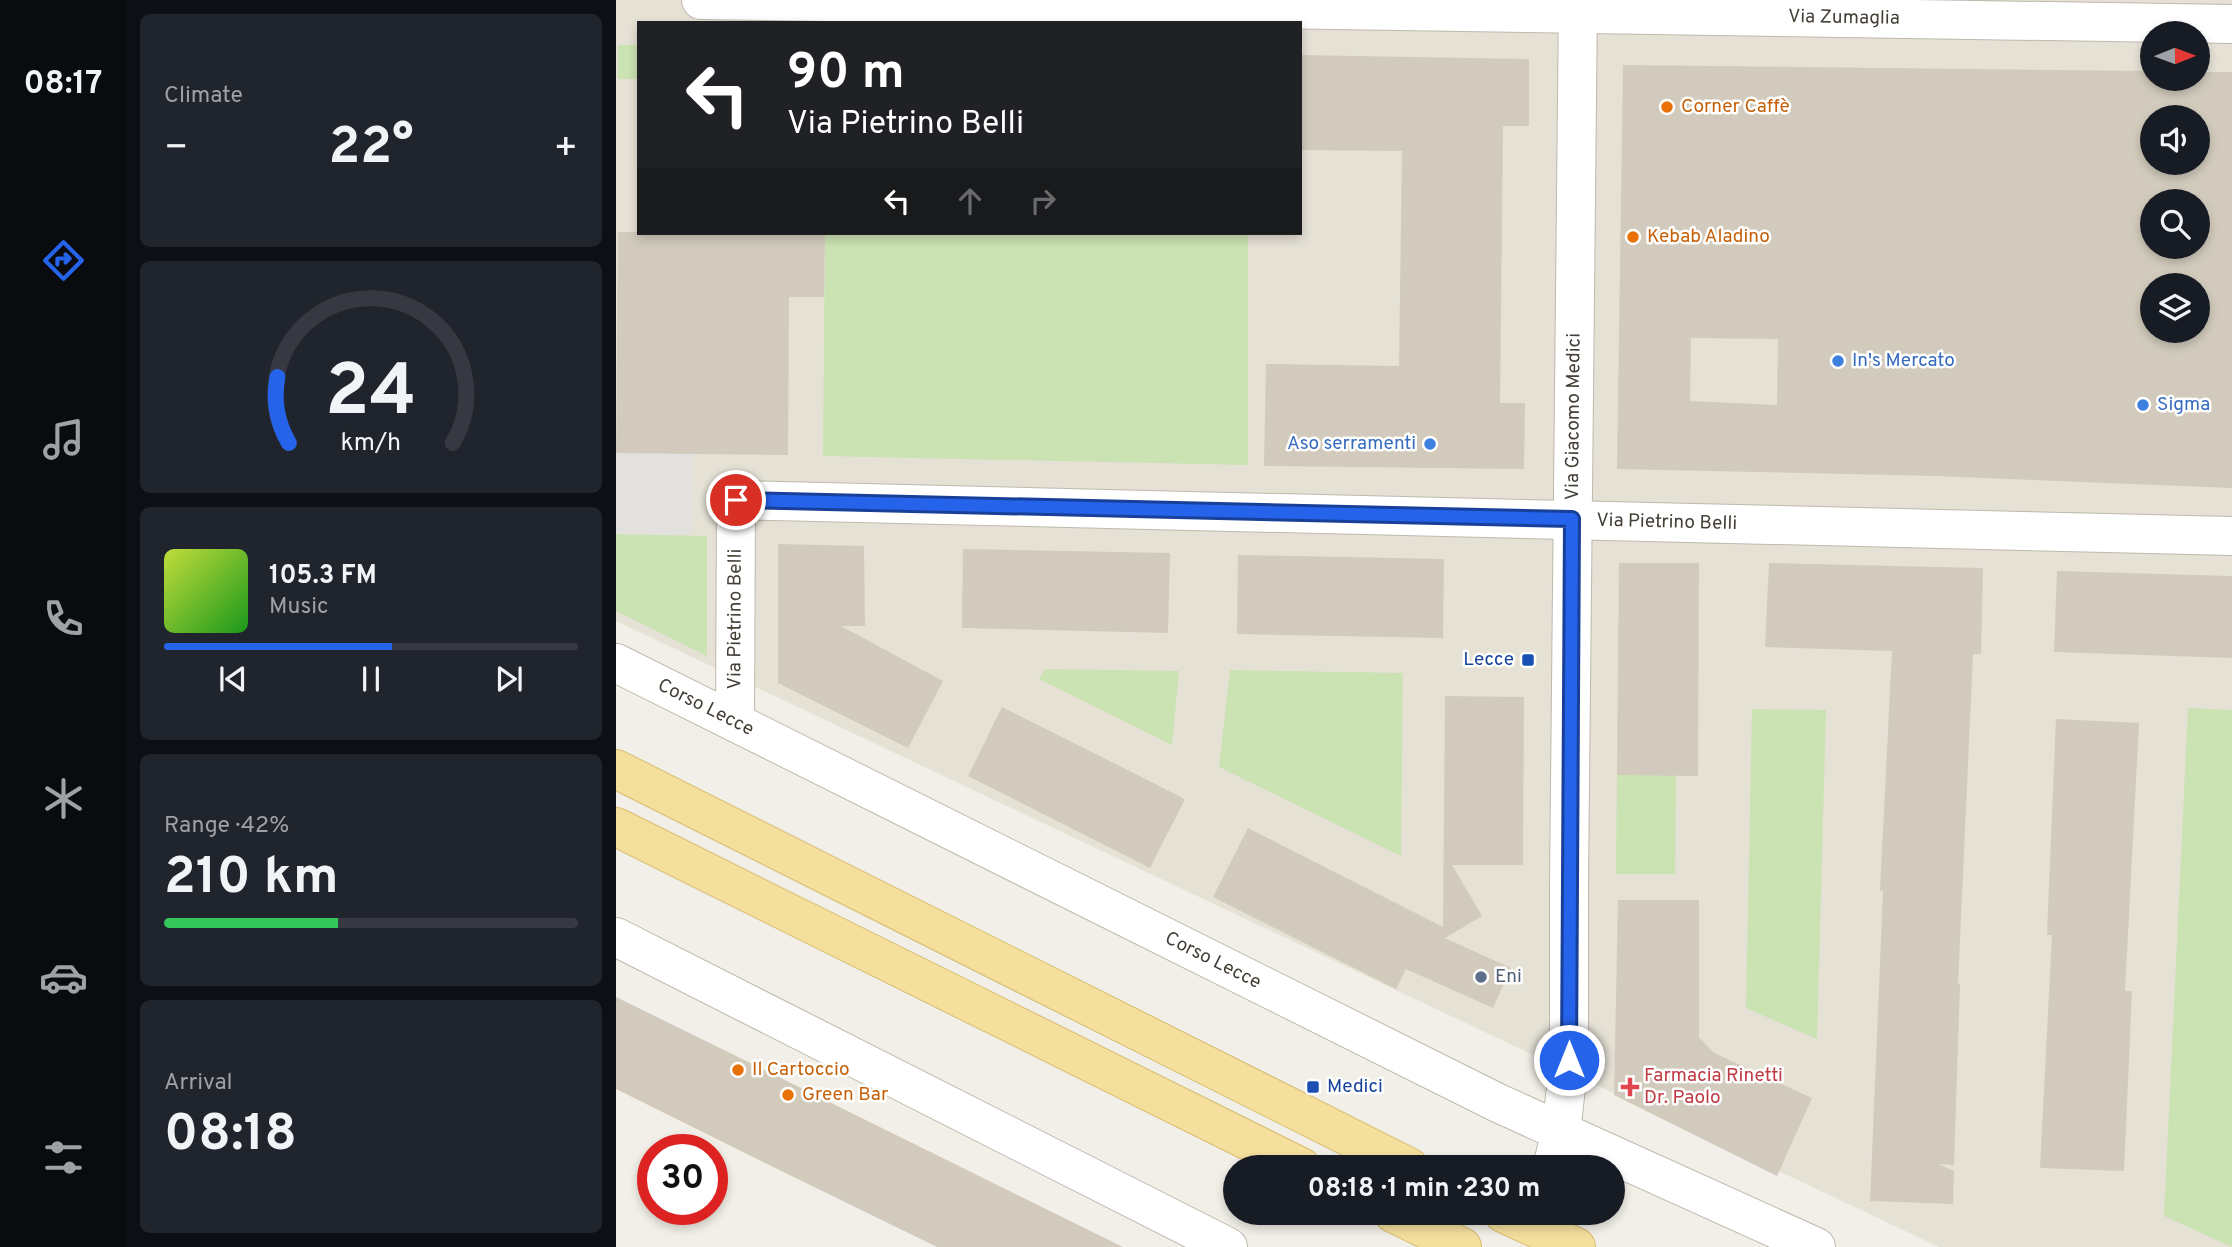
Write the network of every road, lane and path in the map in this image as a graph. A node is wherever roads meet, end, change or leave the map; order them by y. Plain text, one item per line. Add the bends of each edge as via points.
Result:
1 (701, 0) edge
2 (1578, 7) edge
3 (2232, 24) edge
4 (1572, 519) junction
5 (2232, 536) edge
6 (616, 663) edge
7 (735, 722) junction
8 (616, 769) edge
9 (616, 827) edge
10 (616, 937) edge
11 (1557, 1149) edge
12 (1277, 1155) edge
13 (1385, 1155) edge
14 (1417, 1225) edge
15 (1527, 1225) edge
16 (1228, 1247) edge
17 (1462, 1247) edge
18 (1576, 1247) edge
19 (1816, 1247) edge

1 - 2 street, Via Zumaglia
2 - 3 street, Via Zumaglia
2 - 4 street, Via Giacomo Medici
4 - 5 street, Via Pietrino Belli
4 - 7 street, Via Pietrino Belli via 736,500
4 - 11 street, Via Giacomo Medici via 1569,1060
6 - 7 street, Corso Lecce
7 - 11 street, Corso Lecce via 1499,1102
8 - 13 main road
9 - 12 main road
10 - 16 street
11 - 19 street, Corso Lecce
14 - 17 main road
15 - 18 main road

